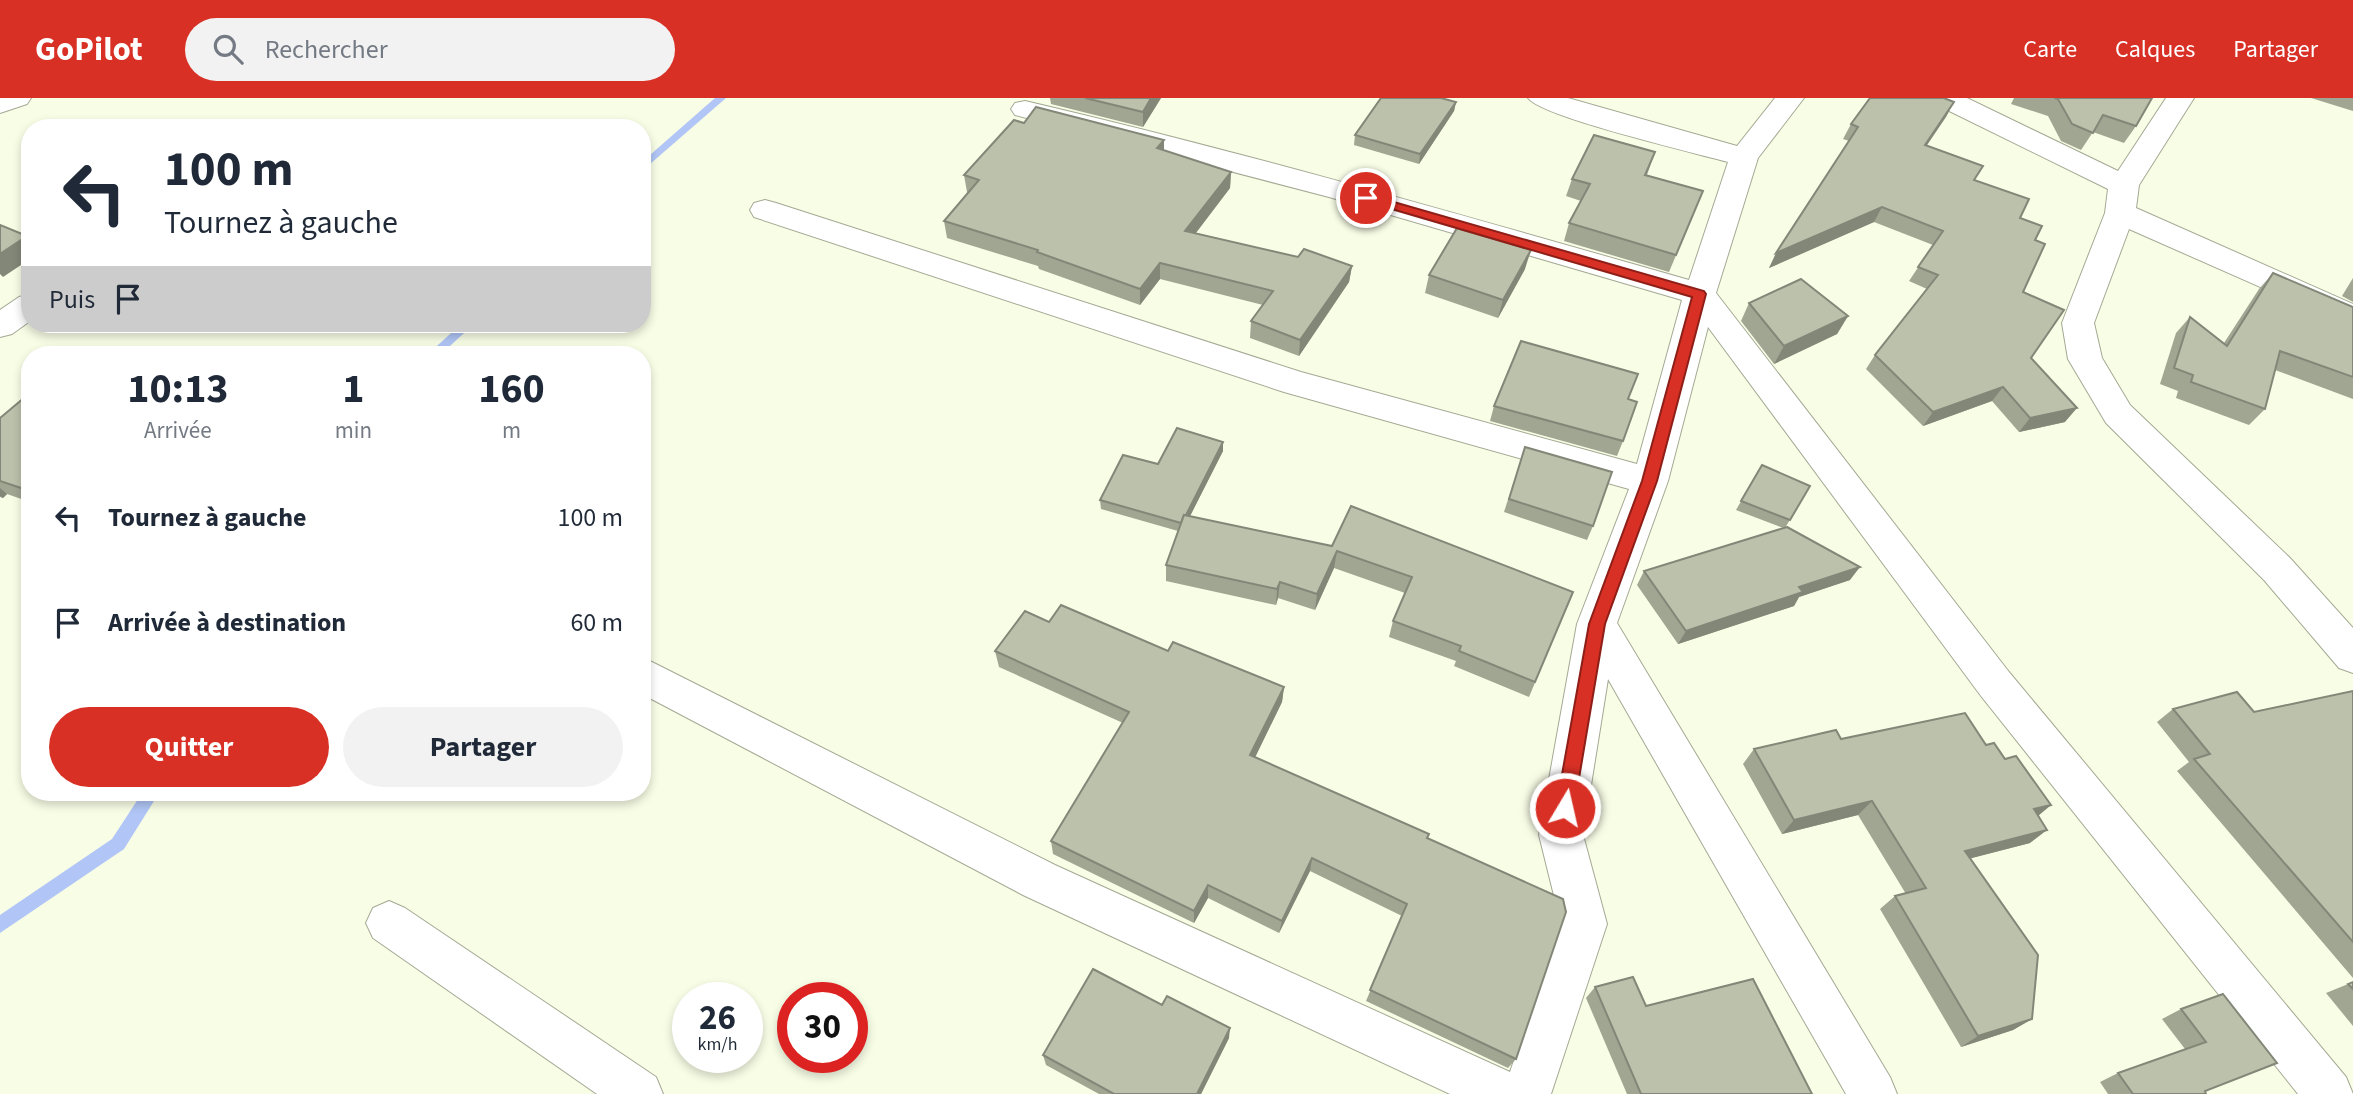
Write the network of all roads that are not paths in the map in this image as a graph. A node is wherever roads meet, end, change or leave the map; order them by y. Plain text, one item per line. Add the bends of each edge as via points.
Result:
1 (17, 98) edge
2 (1542, 98) edge
3 (1790, 98) edge
4 (1945, 98) edge
5 (2180, 98) edge
6 (0, 105) edge
7 (1025, 109) dead end
8 (1744, 157) junction
9 (2122, 199) junction
10 (765, 210) dead end
11 (1700, 294) junction
12 (21, 311) edge
13 (2353, 317) edge
14 (0, 326) edge
15 (1650, 481) junction
16 (1597, 624) junction
17 (2353, 656) edge
18 (651, 679) edge
19 (389, 923) dead end
20 (639, 1094) edge
21 (1504, 1094) edge
22 (1527, 1094) edge
23 (1873, 1094) edge
24 (2329, 1094) edge

1 - 6 street
2 - 8 street
3 - 8 street
4 - 9 street
5 - 9 street
7 - 11 street via 1327,187
8 - 11 street
9 - 13 street
9 - 17 street via 2078,323 2085,359 2118,414 2277,569
10 - 15 street via 1296,383
11 - 15 street
11 - 24 street via 1995,684
12 - 14 street
15 - 16 street
16 - 22 street via 1561,835 1584,924
16 - 23 street
18 - 21 street via 1039,880
19 - 20 street

